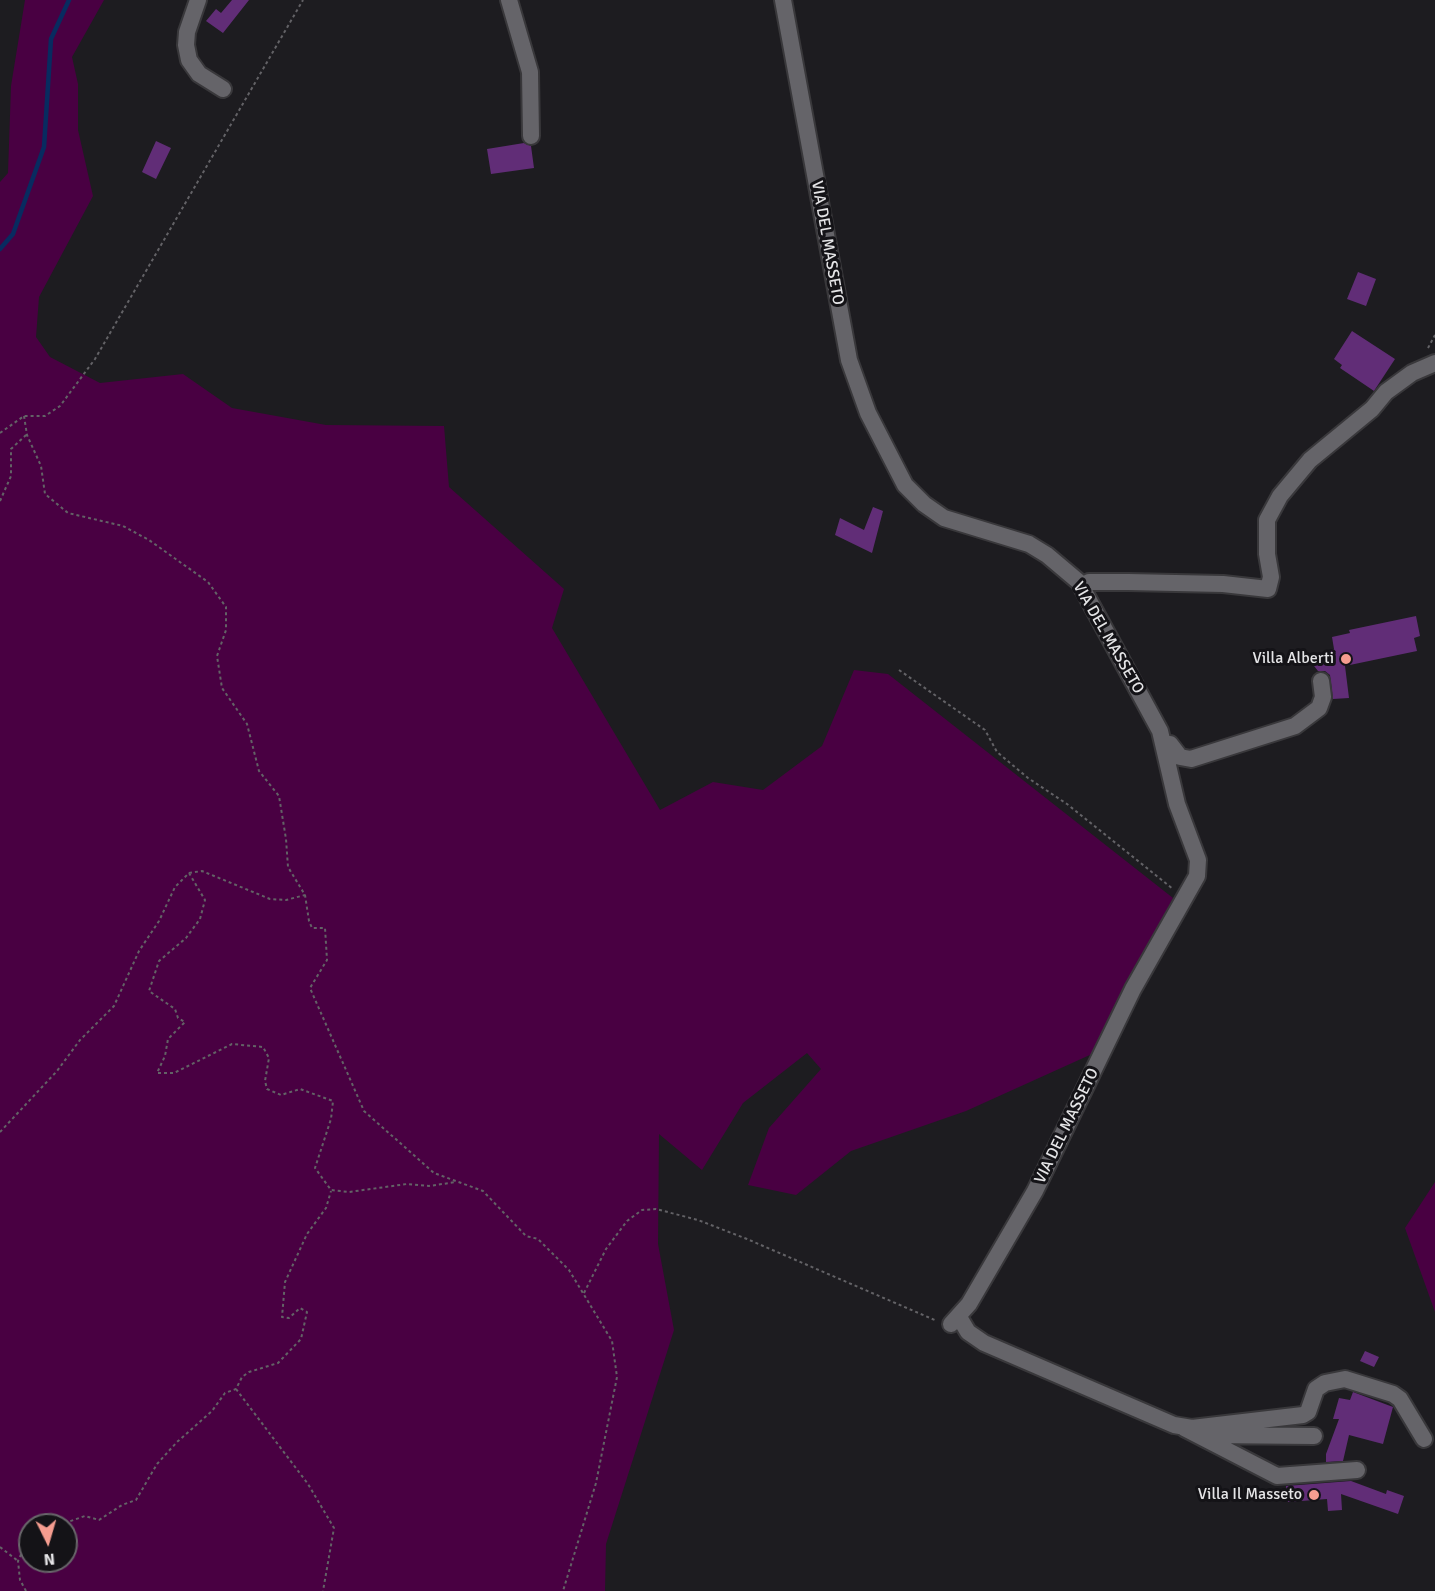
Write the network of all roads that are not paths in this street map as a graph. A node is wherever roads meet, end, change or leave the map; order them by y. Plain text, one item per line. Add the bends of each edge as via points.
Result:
1 (198, 0) edge
2 (509, 0) edge
3 (783, 0) edge
4 (223, 89) dead end
5 (531, 136) dead end
6 (1435, 363) edge
7 (1082, 586) junction
8 (1321, 681) dead end
9 (1163, 744) junction
10 (1189, 1431) junction
11 (1314, 1436) dead end
12 (1424, 1439) dead end
13 (1357, 1470) dead end

1 - 4 street via 187,32 189,60 199,74
2 - 5 street via 530,72
3 - 7 street, VIA DEL MASSETO via 849,360 868,413 905,485 924,504 944,518 1029,544
6 - 7 street via 1412,373 1386,392 1372,409 1310,460 1280,496 1267,520 1271,577 1268,589 1128,582 1089,582
7 - 9 street, VIA DEL MASSETO via 1153,716
8 - 9 street via 1323,698 1319,708 1295,726 1191,759 1180,757 1170,744
9 - 10 street, VIA DEL MASSETO via 1177,804 1198,860 1197,876 1133,989 1035,1191 969,1304 955,1320 984,1343
10 - 11 street
10 - 12 street via 1303,1415 1308,1412 1316,1389 1345,1379 1400,1399
10 - 13 street via 1277,1476

